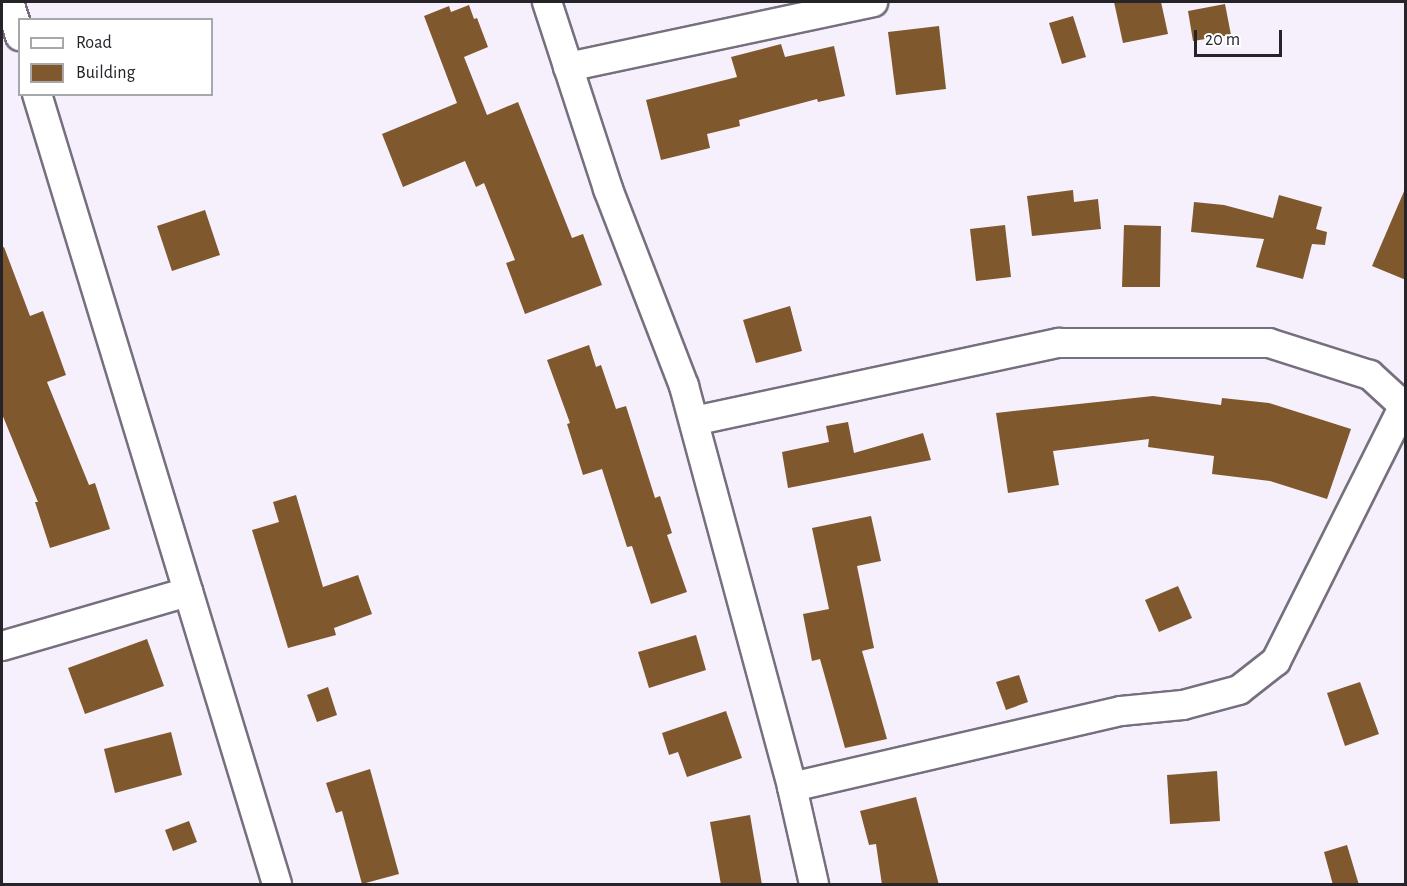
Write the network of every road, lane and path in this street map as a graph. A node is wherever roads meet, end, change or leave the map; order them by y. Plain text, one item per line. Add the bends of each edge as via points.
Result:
1 (9, 2) edge
2 (547, 2) edge
3 (873, 2) edge
4 (18, 30) edge
5 (568, 67) junction
6 (38, 96) edge
7 (1405, 405) edge
8 (694, 421) junction
9 (188, 592) junction
10 (2, 646) edge
11 (792, 787) junction
12 (277, 885) edge
13 (814, 885) edge

1 - 4 street
2 - 5 street
3 - 5 street
5 - 8 street via 608,189
6 - 9 street
7 - 8 street via 1370,375 1269,343 1059,343
7 - 11 street via 1276,661 1239,690 1183,705 1121,711
8 - 11 street
9 - 10 street
9 - 12 street
11 - 13 street

